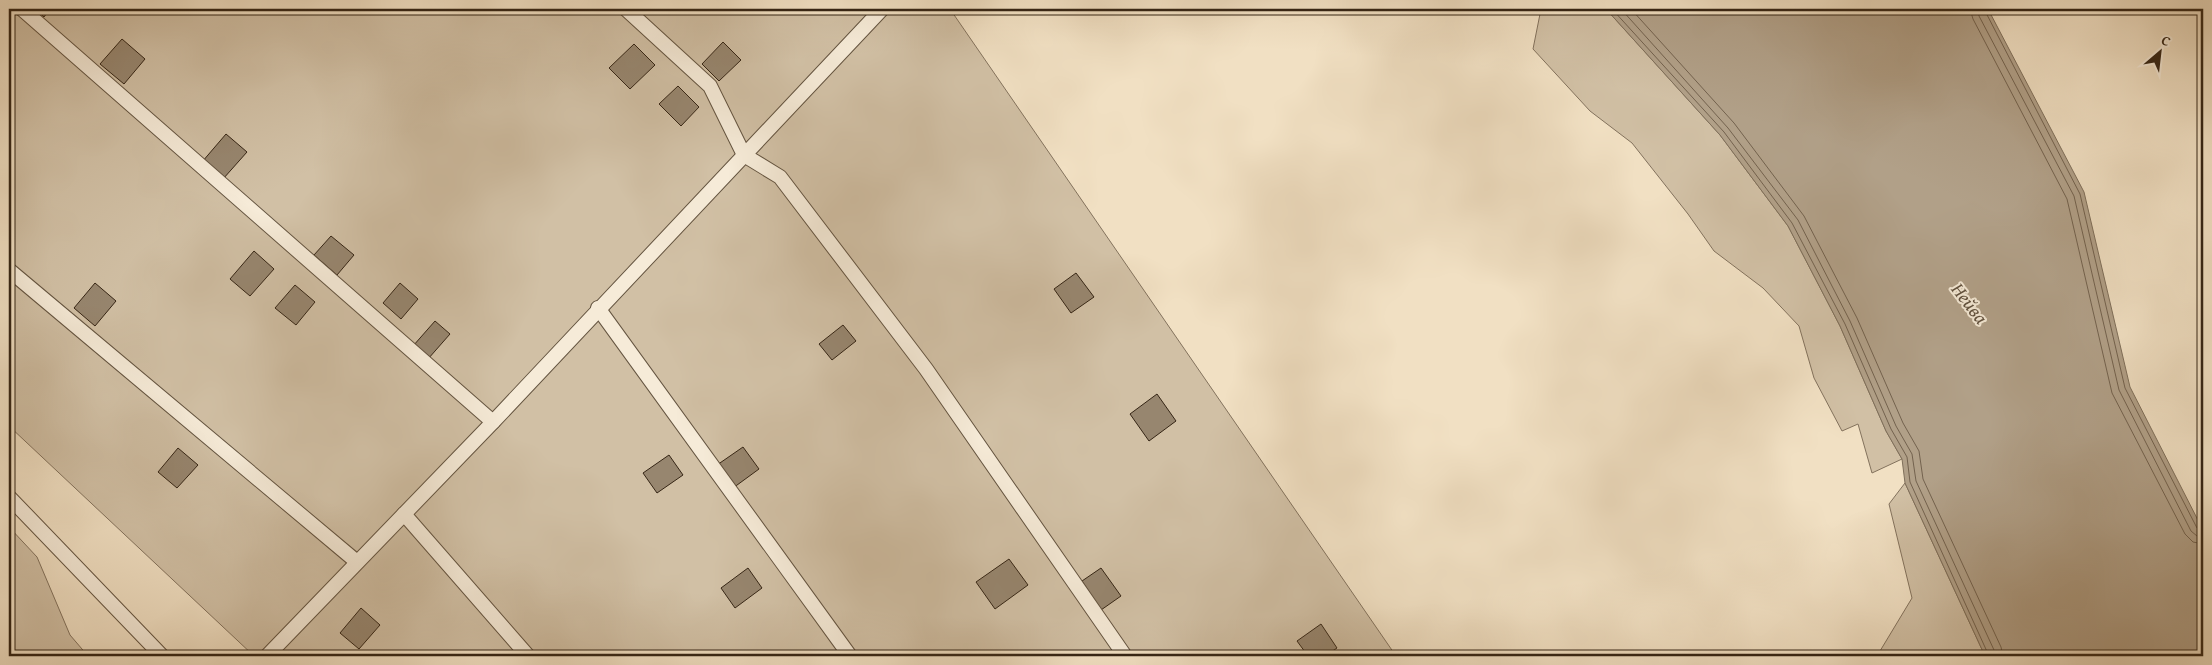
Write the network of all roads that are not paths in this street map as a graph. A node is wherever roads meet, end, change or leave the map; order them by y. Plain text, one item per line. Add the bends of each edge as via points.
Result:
1 (22, 9) edge
2 (626, 9) edge
3 (882, 9) edge
4 (744, 155) junction
5 (9, 270) edge
6 (598, 308) junction
7 (493, 422) junction
8 (9, 498) edge
9 (404, 514) junction
10 (357, 562) junction
11 (162, 656) edge
12 (267, 656) edge
13 (528, 656) edge
14 (850, 656) edge
15 (1124, 656) edge

1 - 7 lane
2 - 4 lane via 710,86
3 - 4 lane
4 - 6 lane
4 - 15 lane via 780,177 926,369
5 - 10 lane
6 - 7 lane
6 - 14 lane
7 - 9 lane
8 - 11 lane
9 - 10 lane
9 - 13 lane
10 - 12 lane

